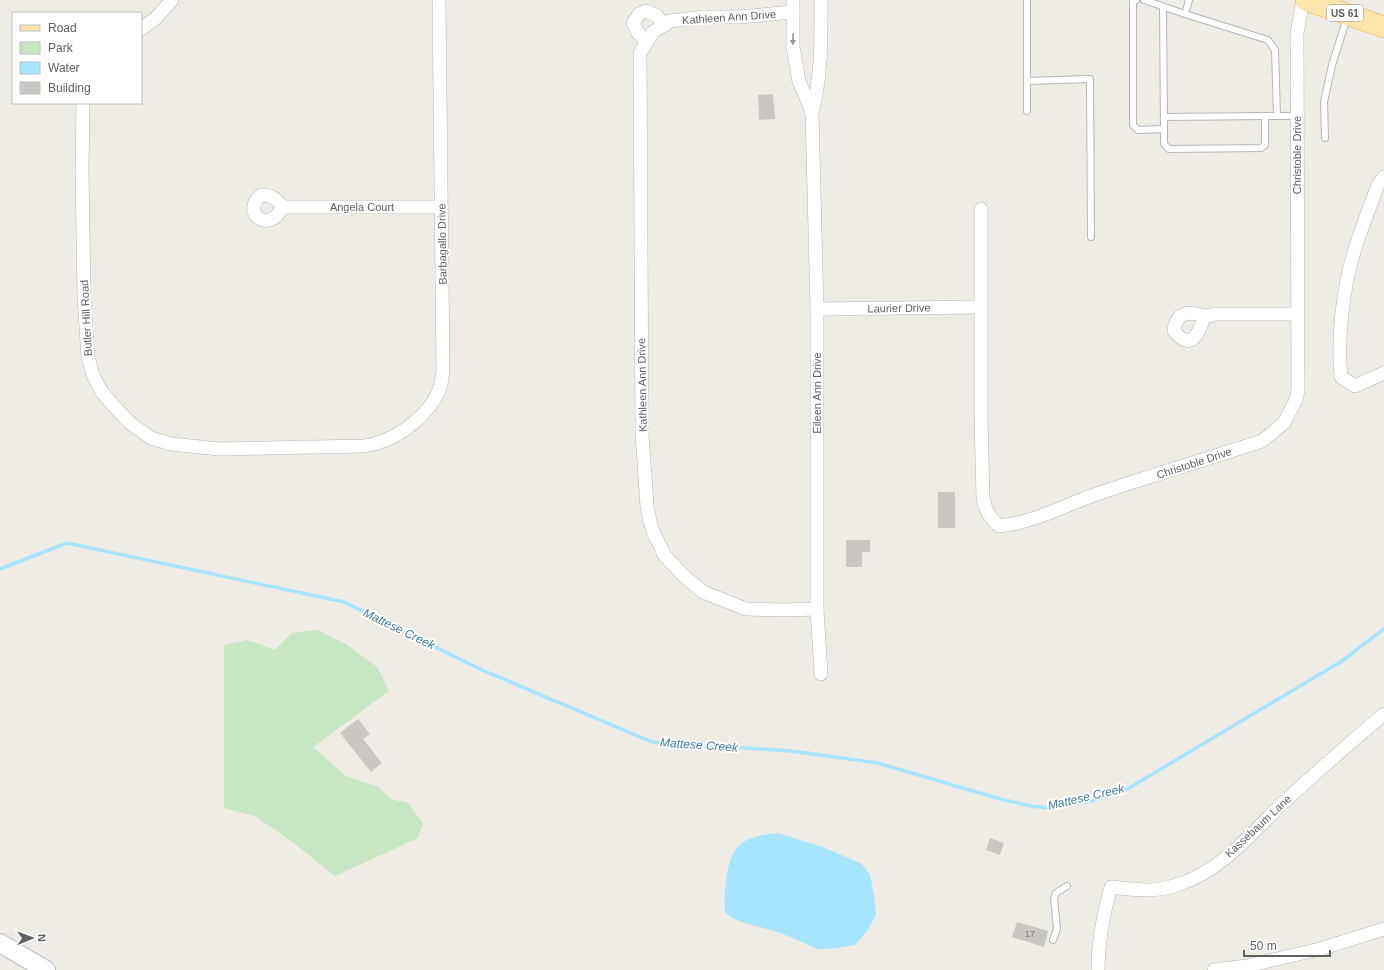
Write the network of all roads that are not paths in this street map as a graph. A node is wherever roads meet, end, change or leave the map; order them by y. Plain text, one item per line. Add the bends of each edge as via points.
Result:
1 (172, 0) edge
2 (439, 0) edge
3 (821, 0) edge
4 (1027, 0) edge
5 (1136, 0) edge
6 (1144, 0) edge
7 (1189, 0) edge
8 (1303, 0) edge
9 (1306, 0) edge
10 (793, 6) edge
11 (1163, 7) junction
12 (1185, 14) junction
13 (1348, 15) junction
14 (665, 24) junction
15 (1384, 27) edge
16 (142, 28) edge
17 (647, 42) junction
18 (1027, 81) junction
19 (83, 104) edge
20 (1027, 111) dead end
21 (812, 112) junction
22 (1164, 116) junction
23 (1265, 116) junction
24 (1277, 116) junction
25 (1297, 116) junction
26 (1164, 129) junction
27 (1325, 138) dead end
28 (1384, 177) edge
29 (282, 207) dead end
30 (441, 207) junction
31 (981, 209) dead end
32 (1091, 236) dead end
33 (981, 307) junction
34 (817, 310) junction
35 (1297, 314) junction
36 (1204, 316) dead end
37 (1384, 373) edge
38 (364, 446) joint
39 (817, 609) junction
40 (821, 674) dead end
41 (1384, 714) edge
42 (1067, 886) dead end
43 (1384, 928) edge
44 (1053, 940) dead end
45 (0, 944) edge
46 (46, 970) edge
47 (1098, 970) edge
48 (1214, 970) edge

1 - 16 street via 156,18
2 - 30 street, Barbagallo Drive
3 - 21 street, Eileen Ann Drive via 820,68
4 - 18 lane
5 - 26 lane via 1133,2 1133,125 1138,130
6 - 11 lane
7 - 12 lane
8 - 25 street, Christoble Drive via 1297,33
9 - 13 main road, US 61
10 - 14 street, Kathleen Ann Drive via 739,17 704,17 670,21
10 -> 21 street, Eileen Ann Drive via 793,46 799,81
11 - 12 lane
11 - 22 lane
12 - 24 lane via 1268,40 1275,50
13 - 15 main road, US 61
13 - 27 lane via 1332,65 1324,102
14 - 17 street, Kathleen Ann Drive via 653,32
14 - 17 street via 657,16 646,12 639,14 633,23
17 - 39 street, Kathleen Ann Drive via 640,53 642,434 646,506 650,522 665,556 703,592 746,609
18 - 20 lane
18 - 32 lane via 1090,79
19 - 38 street, Butler Hill Road via 84,298 88,357 101,391 130,424 151,438 171,444 219,449
21 - 34 street, Eileen Ann Drive
22 - 23 lane
22 - 26 lane
23 - 24 lane
23 - 26 lane via 1265,144 1261,148 1169,149 1164,144
24 - 25 lane
25 - 35 street, Christoble Drive
28 - 37 street via 1378,185 1354,252 1344,296 1339,357 1341,377 1355,386
29 - 30 street, Angela Court
30 - 38 street, Barbagallo Drive via 442,383 436,397 406,428 388,440
31 - 33 street, Christoble Drive
33 - 34 street, Laurier Drive
33 - 35 street, Christoble Drive via 983,497 984,508 999,526 1038,518 1096,494 1262,441 1284,423 1296,400
34 - 39 street, Eileen Ann Drive
35 - 36 street
39 - 40 street, Eileen Ann Drive
41 - 47 street, Kassebaum Lane via 1285,801 1233,851 1200,876 1181,884 1149,891 1111,887 1103,915
42 - 44 lane via 1056,893 1054,898 1057,930
43 - 48 street via 1320,949 1247,966
45 - 46 street

